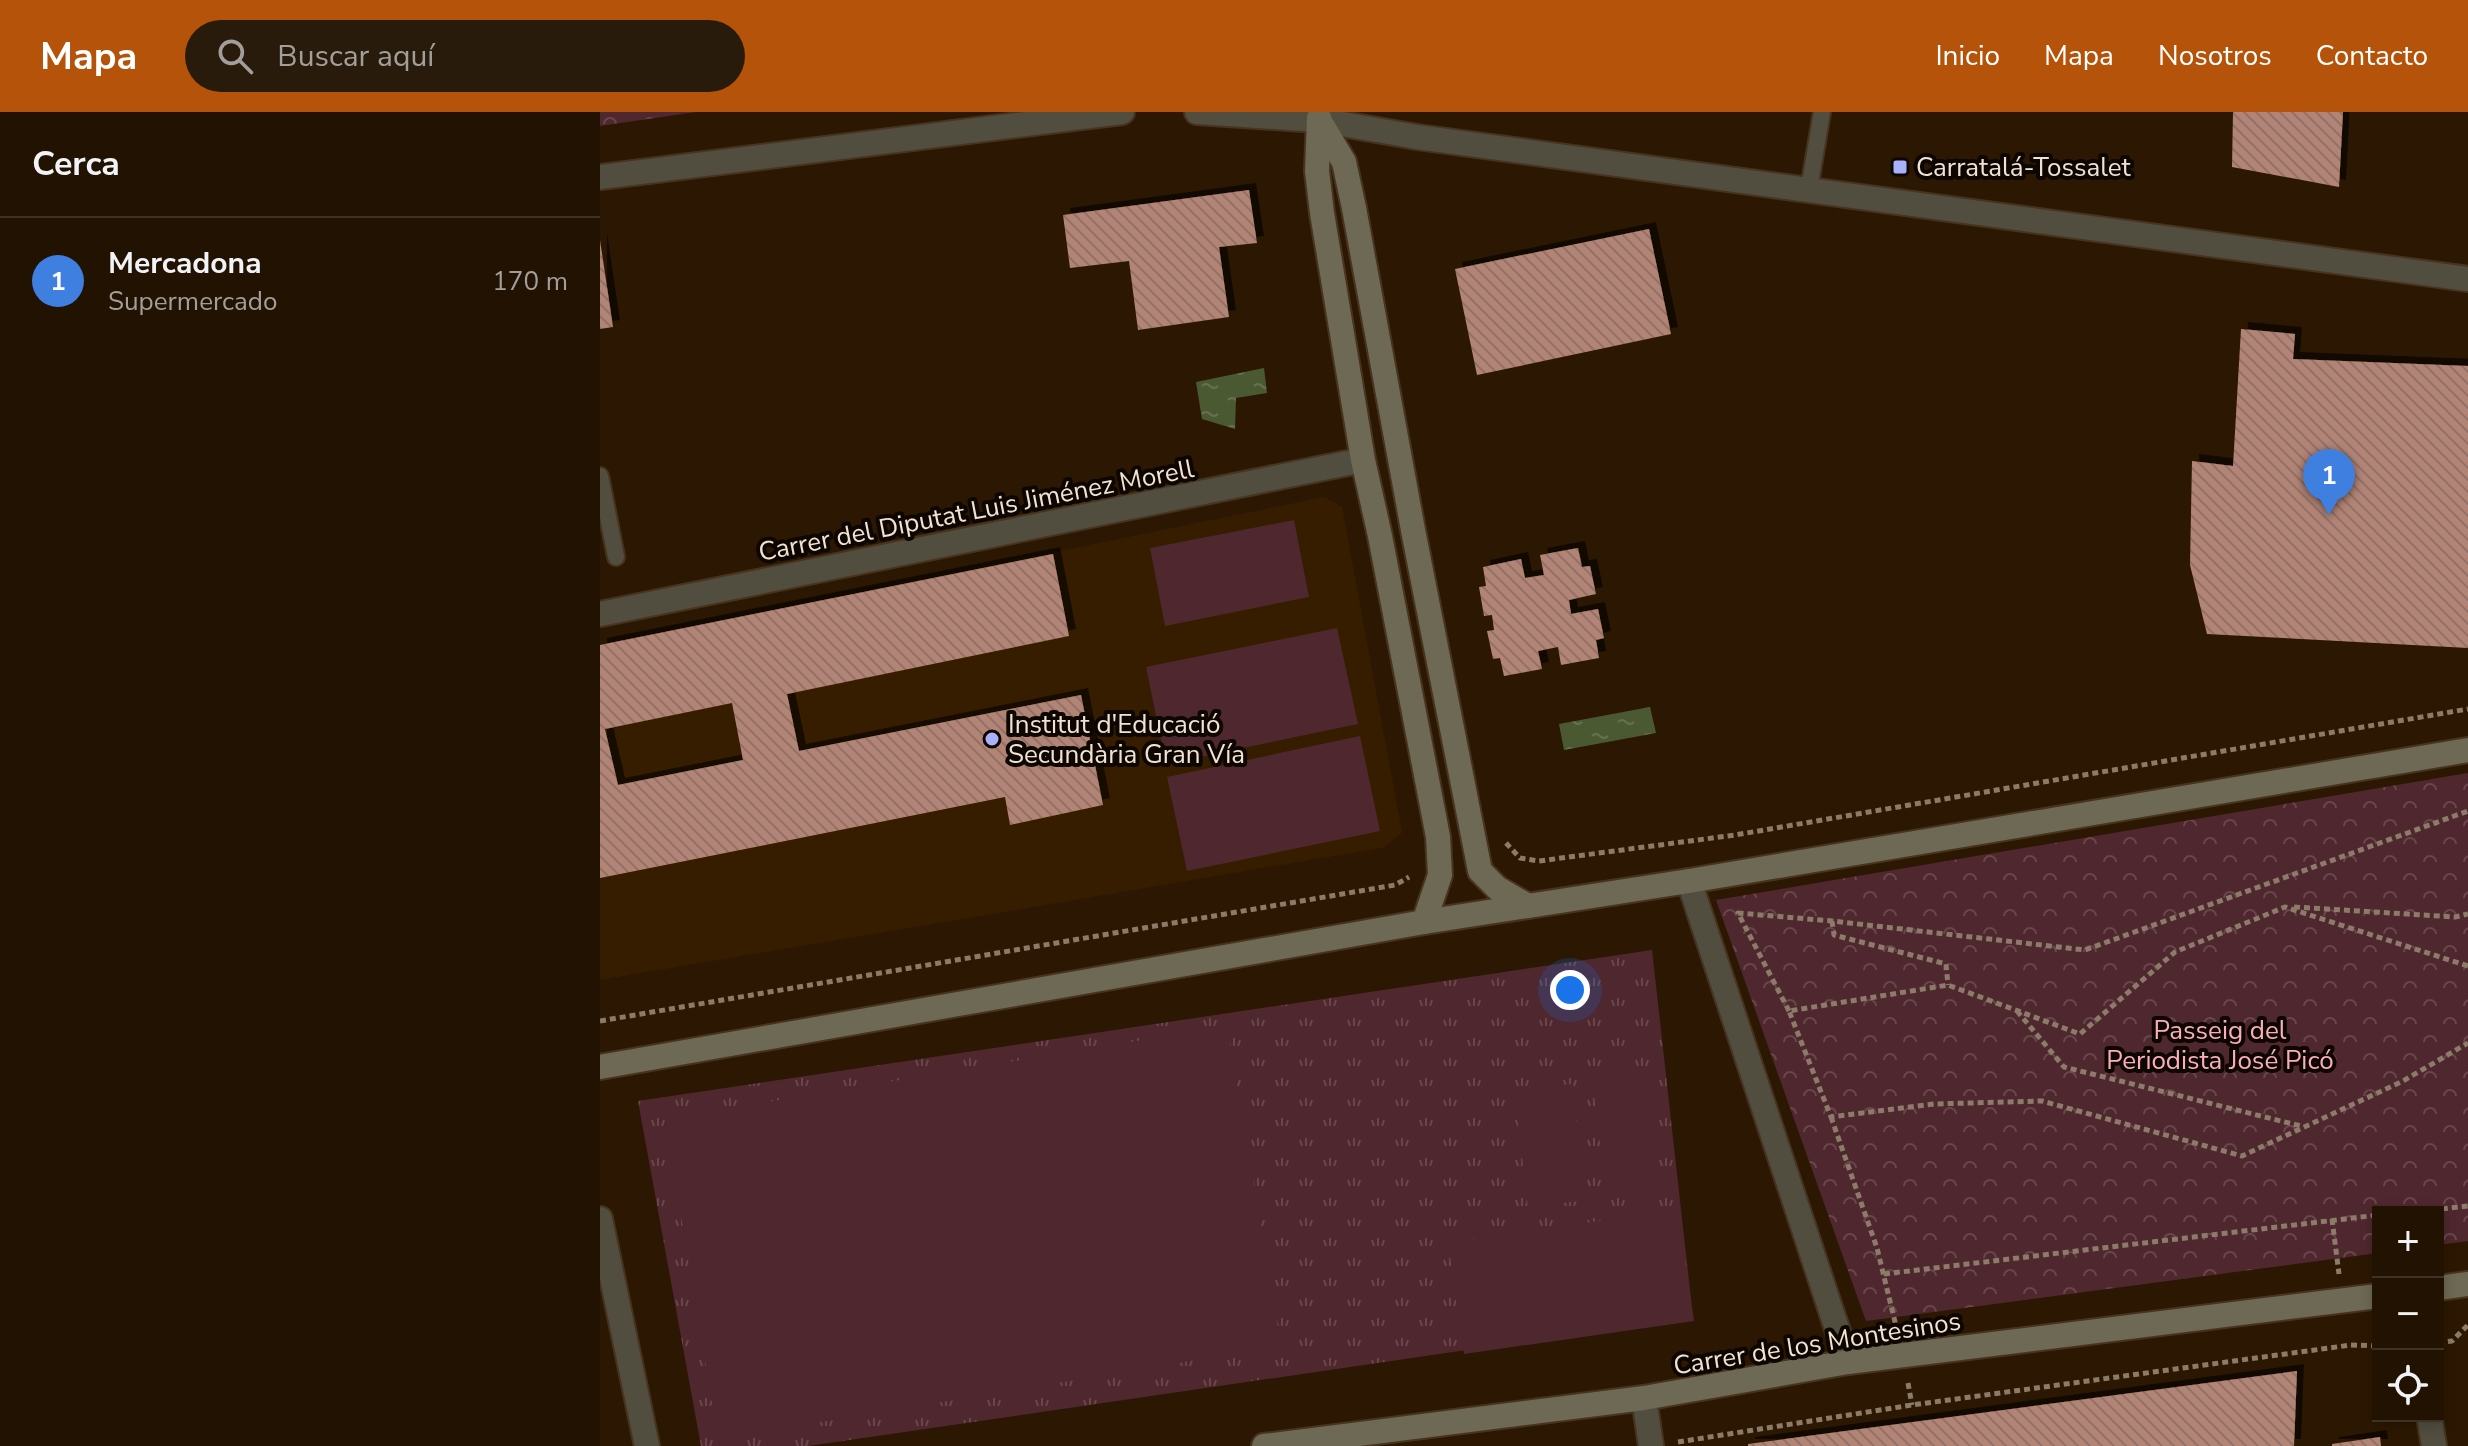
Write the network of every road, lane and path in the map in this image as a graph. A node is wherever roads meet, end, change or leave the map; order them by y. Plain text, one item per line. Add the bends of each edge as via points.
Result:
1 (1122, 112) edge
2 (1197, 112) edge
3 (1822, 112) edge
4 (1318, 116) edge
5 (600, 177) edge
6 (1809, 189) junction
7 (2468, 279) edge
8 (1363, 460) junction
9 (600, 476) edge
10 (616, 557) dead end
11 (600, 614) edge
12 (2468, 709) edge
13 (2468, 750) edge
14 (2468, 811) edge
15 (1470, 832) junction
16 (1438, 837) junction
17 (1689, 881) junction
18 (1528, 906) junction
19 (2285, 907) junction
20 (2468, 914) edge
21 (1832, 921) junction
22 (1424, 922) junction
23 (2468, 966) edge
24 (1948, 985) junction
25 (2016, 1010) junction
26 (1789, 1011) junction
27 (600, 1021) edge
28 (2468, 1043) edge
29 (600, 1067) edge
30 (1831, 1117) junction
31 (2304, 1127) junction
32 (2468, 1206) edge
33 (2444, 1209) edge
34 (2372, 1216) edge
35 (600, 1219) edge
36 (1884, 1274) junction
37 (2468, 1284) edge
38 (2444, 1287) edge
39 (2372, 1297) edge
40 (2468, 1325) edge
41 (2444, 1342) edge
42 (2372, 1346) edge
43 (1903, 1356) junction
44 (1848, 1362) junction
45 (1644, 1398) junction
46 (1912, 1405) junction
47 (2430, 1422) edge
48 (647, 1446) edge
49 (1264, 1446) edge
50 (1651, 1446) edge
51 (2434, 1446) edge

1 - 5 street
2 - 4 street
3 - 6 lane
4 - 6 street via 1417,137
4 - 8 main road via 1322,213
4 - 15 main road via 1344,162 1354,208
6 - 7 street
8 - 11 street, Carrer del Diputat Luis Jiménez Morell
8 - 16 main road
9 - 10 lane
12 - 15 path via 1735,835 1539,861 1520,858 1492,828
13 - 17 main road
14 - 21 path via 2085,950
15 - 18 main road via 1480,871
16 - 22 main road via 1440,875
16 - 27 path via 1424,839 1410,876 1395,885
17 - 18 main road
17 - 44 street
18 - 22 main road
19 - 20 path
19 - 23 path
19 - 25 path via 2175,952 2080,1034
21 - 24 path via 1834,935 1946,964
21 - 26 path via 1738,913
22 - 29 main road
24 - 25 path
24 - 26 path
25 - 31 path via 2064,1067
26 - 30 path
28 - 31 path via 2403,1081
30 - 31 path via 1934,1104 2042,1101 2242,1156
30 - 36 path
32 - 33 path
34 - 36 path
35 - 48 street
36 - 43 path
37 - 38 main road
39 - 43 main road, Carrer de los Montesinos
40 - 41 path
42 - 46 path
43 - 44 main road, Carrer de los Montesinos
43 - 46 path
44 - 45 main road, Carrer de los Montesinos
45 - 49 main road, Carrer de los Montesinos
45 - 50 street
46 - 50 path
47 - 51 street

